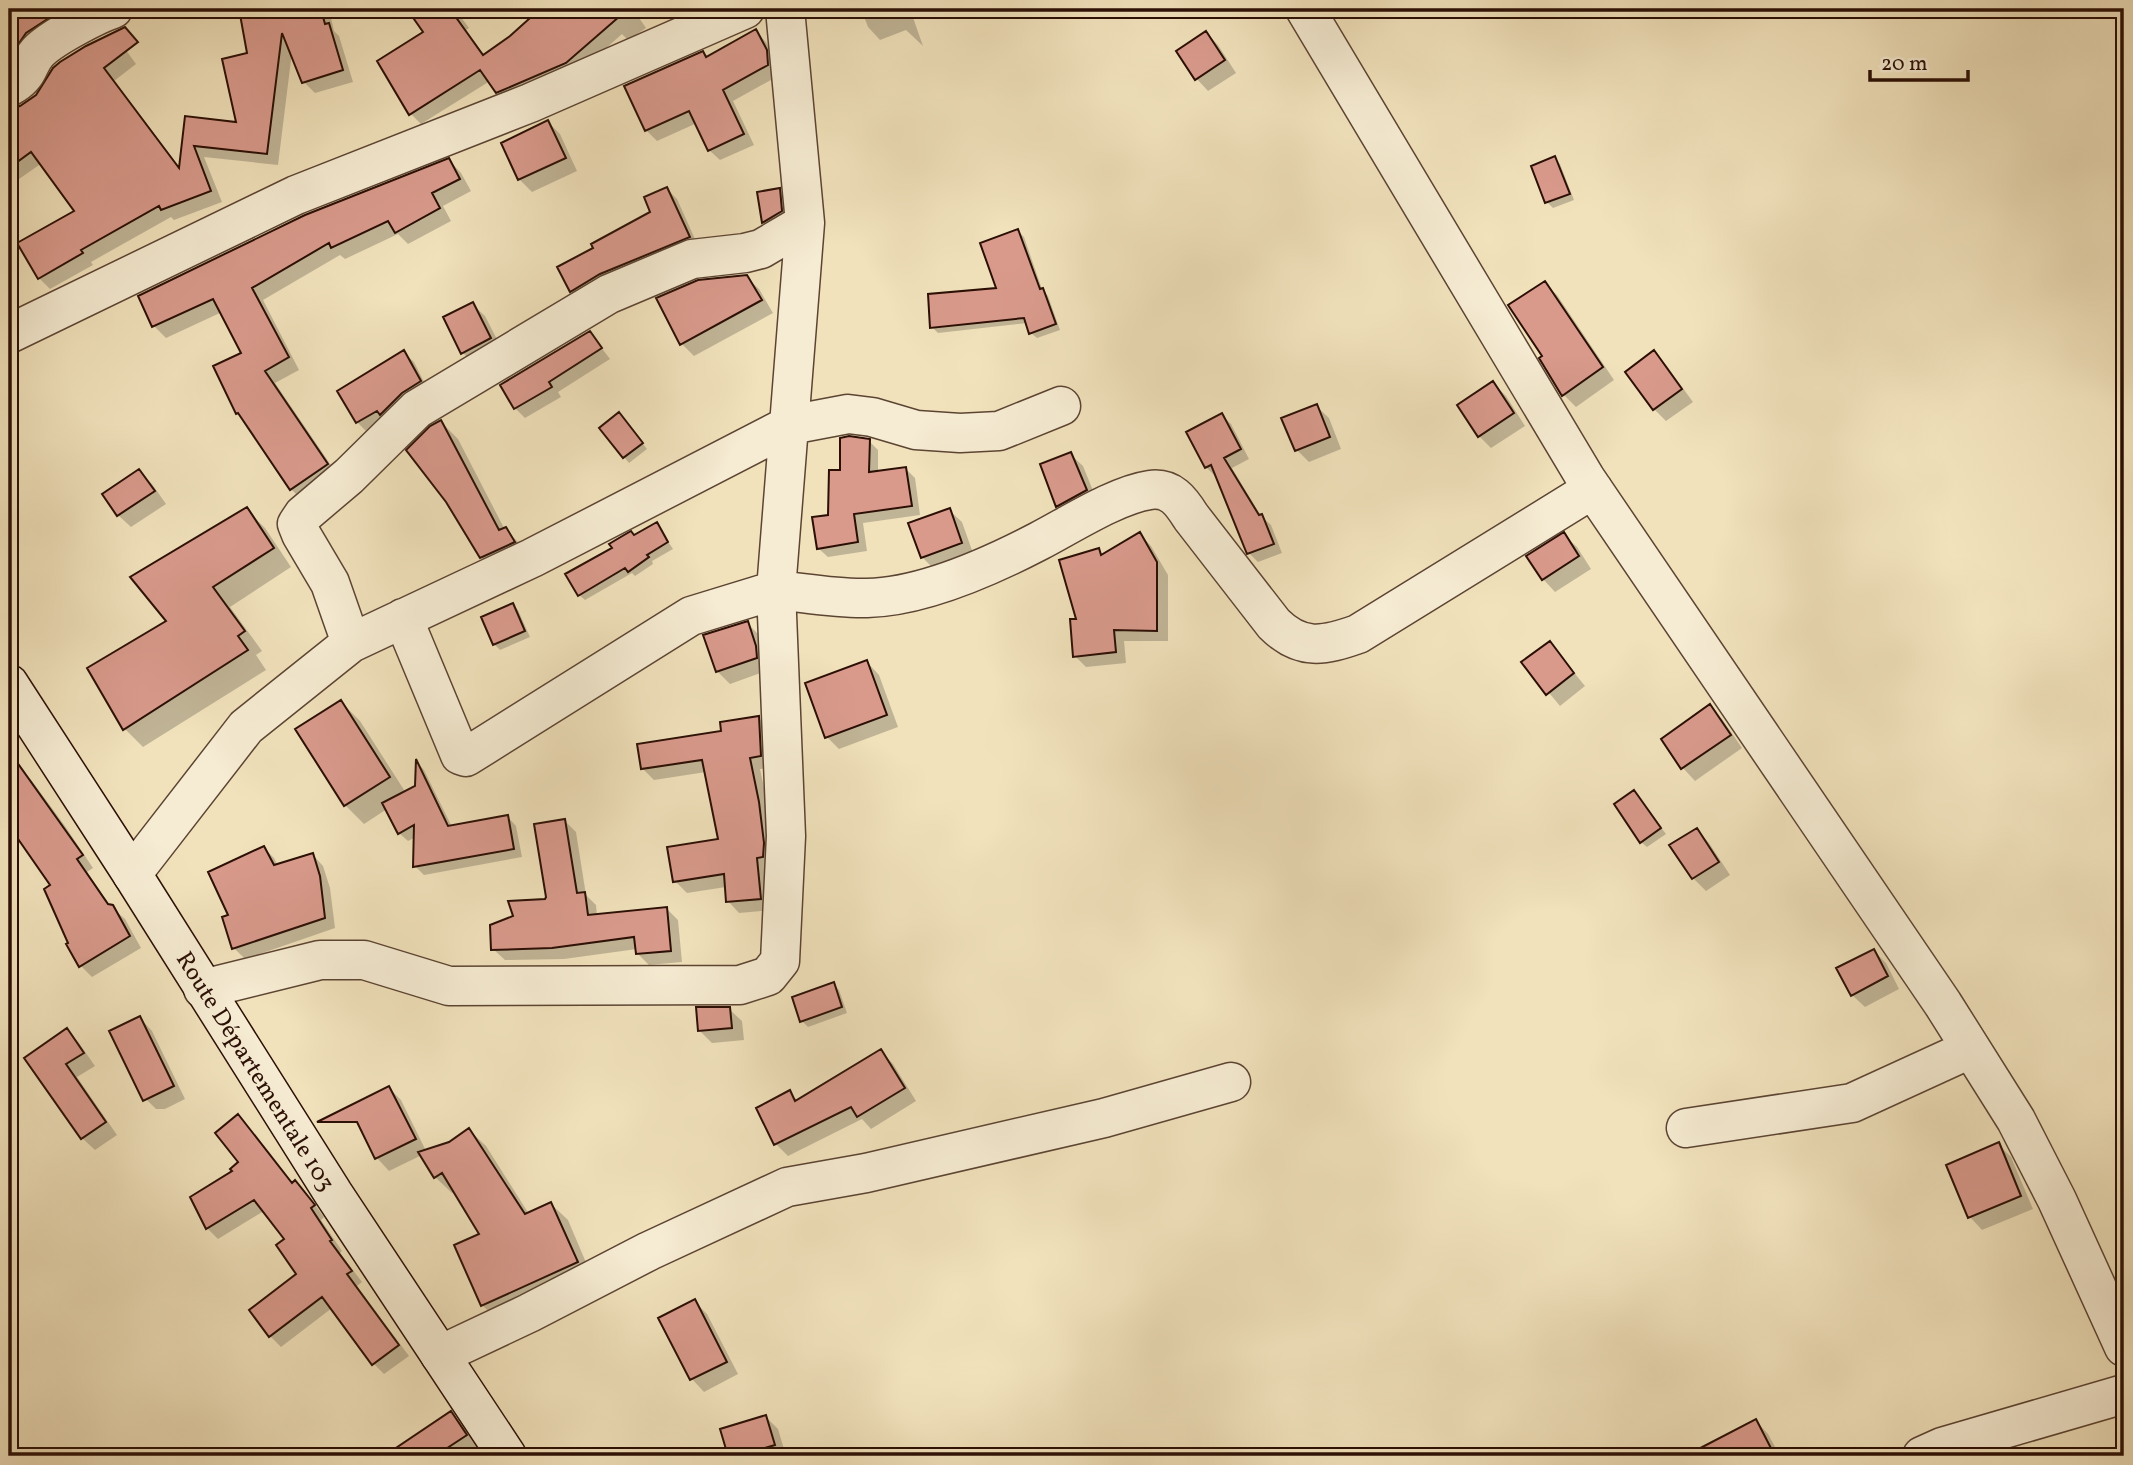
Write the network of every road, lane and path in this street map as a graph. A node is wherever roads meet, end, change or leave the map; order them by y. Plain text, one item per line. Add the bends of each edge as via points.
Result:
1 (745, 9) edge
2 (785, 9) edge
3 (1305, 9) edge
4 (103, 10) edge
5 (9, 87) edge
6 (805, 223) junction
7 (9, 334) edge
8 (1061, 406) dead end
9 (790, 425) junction
10 (1593, 489) junction
11 (776, 590) junction
12 (403, 618) junction
13 (351, 643) junction
14 (9, 684) edge
15 (132, 874) junction
16 (203, 989) junction
17 (1970, 1049) junction
18 (1231, 1082) dead end
19 (1686, 1128) dead end
20 (2124, 1347) edge
21 (440, 1355) junction
22 (2124, 1394) edge
23 (507, 1456) edge
24 (1922, 1456) edge

1 - 7 street via 530,103 296,195
2 - 6 street
3 - 10 street
4 - 5 street via 41,49 28,72
6 - 9 street
6 - 13 street via 761,249 692,259 609,294 417,409 297,524 330,583
8 - 9 street via 999,431 916,430 848,414
9 - 11 street
9 - 12 street via 533,558
10 - 11 street via 1358,634 1330,645 1287,637 1172,492 1152,489 1125,497 1034,544 928,588 867,598
10 - 17 street
11 - 12 street via 691,616 466,757 460,755
11 - 16 street via 786,835 780,961 768,976 740,985 449,986 364,960 320,960
12 - 13 street
13 - 15 street via 246,727
14 - 15 street, Route Départementale 103
15 - 16 street, Route Départementale 103
16 - 21 street, Route Départementale 103
17 - 19 street via 1852,1103
17 - 20 street via 2016,1120
18 - 21 street via 1104,1118 787,1187
21 - 23 street, Route Départementale 103
22 - 24 street

